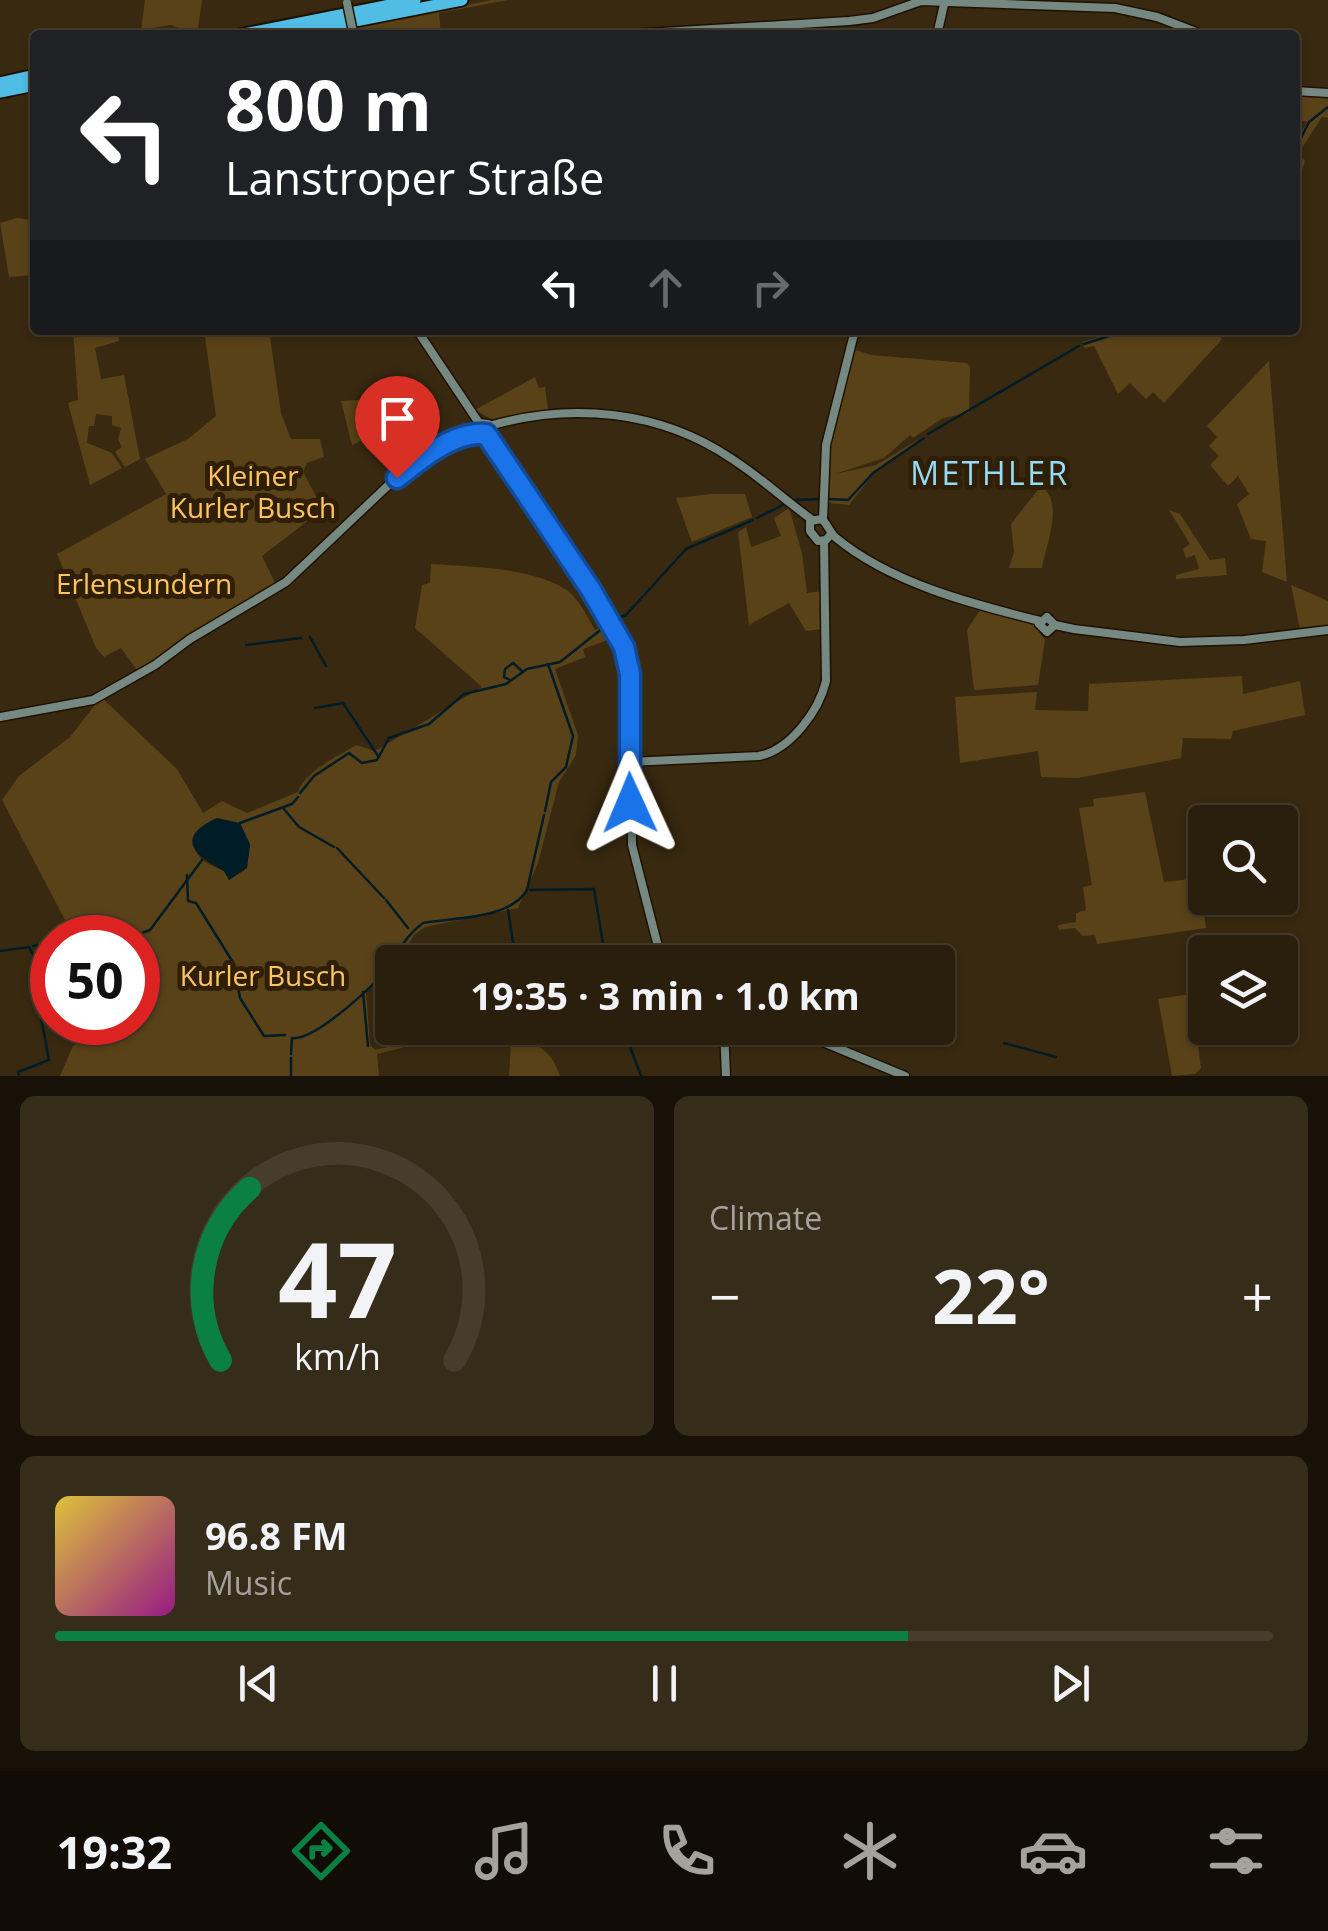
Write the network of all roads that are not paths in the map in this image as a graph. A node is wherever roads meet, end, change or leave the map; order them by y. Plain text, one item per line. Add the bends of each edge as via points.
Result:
1 (416, 0) edge
2 (462, 0) edge
3 (945, 1) edge
4 (347, 2) edge
5 (264, 30) edge
6 (309, 30) edge
7 (352, 30) edge
8 (697, 30) edge
9 (938, 30) edge
10 (1188, 30) edge
11 (30, 77) edge
12 (0, 82) edge
13 (30, 85) edge
14 (1300, 91) edge
15 (0, 92) edge
16 (1328, 93) edge
17 (420, 335) edge
18 (855, 335) edge
19 (467, 406) junction
20 (505, 422) junction
21 (483, 428) junction
22 (462, 436) junction
23 (499, 452) junction
24 (812, 519) junction
25 (823, 520) junction
26 (828, 538) junction
27 (1328, 630) edge
28 (0, 717) edge
29 (629, 762) junction
30 (658, 945) edge
31 (725, 1045) edge
32 (830, 1045) edge
33 (726, 1076) edge
34 (905, 1076) edge

1 - 5 highway
2 - 6 highway
3 - 8 street via 914,2 850,21
3 - 9 street
3 - 10 street via 1123,9
4 - 7 street, bridge
11 - 12 highway
13 - 15 highway
14 - 16 street
17 - 19 street
18 - 25 street via 826,445
19 - 21 street
19 - 22 street via 470,423
20 - 21 street
20 - 23 street via 496,433
20 - 24 street via 584,412 658,424 731,458
21 - 22 street
21 - 23 street
22 - 28 street via 397,478 282,585 97,698
23 - 29 street via 624,647
24 - 25 street
24 - 26 street via 816,539
25 - 26 street
26 - 27 street via 938,590 1040,622 1050,617 1055,625 1180,642
26 - 29 street via 826,681 790,739 759,756
29 - 30 street via 632,844
31 - 33 street
32 - 34 street

